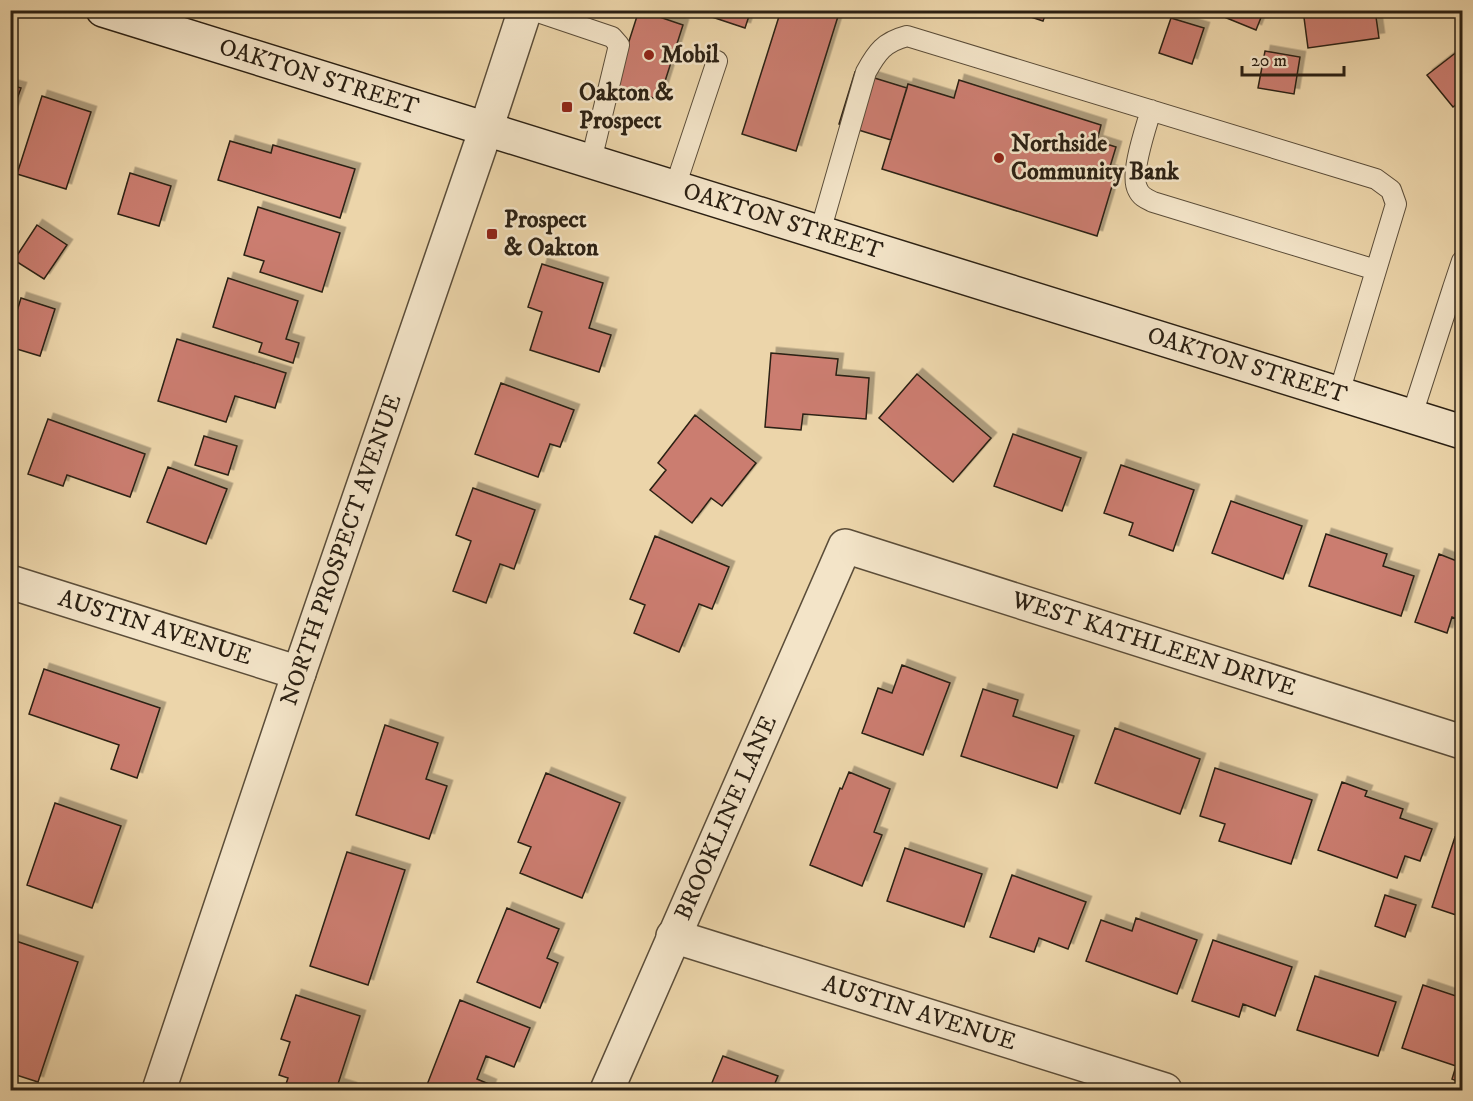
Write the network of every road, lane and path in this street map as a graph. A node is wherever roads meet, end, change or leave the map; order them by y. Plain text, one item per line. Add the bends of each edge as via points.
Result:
1 (104, 10) edge
2 (525, 10) edge
3 (532, 10) edge
4 (717, 61) dead end
5 (1151, 110) junction
6 (486, 129) junction
7 (591, 161) junction
8 (675, 187) junction
9 (820, 232) junction
10 (1462, 261) edge
11 (1376, 270) junction
12 (1458, 289) edge
13 (1339, 393) junction
14 (1412, 416) junction
15 (1462, 432) edge
16 (845, 546) joint
17 (10, 582) edge
18 (299, 674) junction
19 (1462, 742) edge
20 (673, 936) junction
21 (159, 1090) edge
22 (607, 1090) edge
23 (1165, 1090) edge

1 - 6 street, OAKTON STREET
2 - 6 street, NORTH PROSPECT AVENUE
3 - 7 lane via 612,37 619,45
4 - 8 lane
5 - 9 lane via 907,36 894,39 876,54 866,72
5 - 11 lane via 1135,176 1136,188 1142,196
5 - 11 lane via 1376,179 1391,190 1396,204
6 - 7 street, OAKTON STREET
6 - 18 street, NORTH PROSPECT AVENUE
7 - 8 street, OAKTON STREET
8 - 9 street, OAKTON STREET
9 - 13 street, OAKTON STREET
10 - 12 lane
11 - 13 lane
12 - 14 lane
13 - 14 street, OAKTON STREET
14 - 15 street, OAKTON STREET
16 - 19 street, WEST KATHLEEN DRIVE
16 - 20 street, BROOKLINE LANE
17 - 18 street, AUSTIN AVENUE
18 - 21 street, NORTH PROSPECT AVENUE
20 - 22 street, BROOKLINE LANE
20 - 23 street, AUSTIN AVENUE

